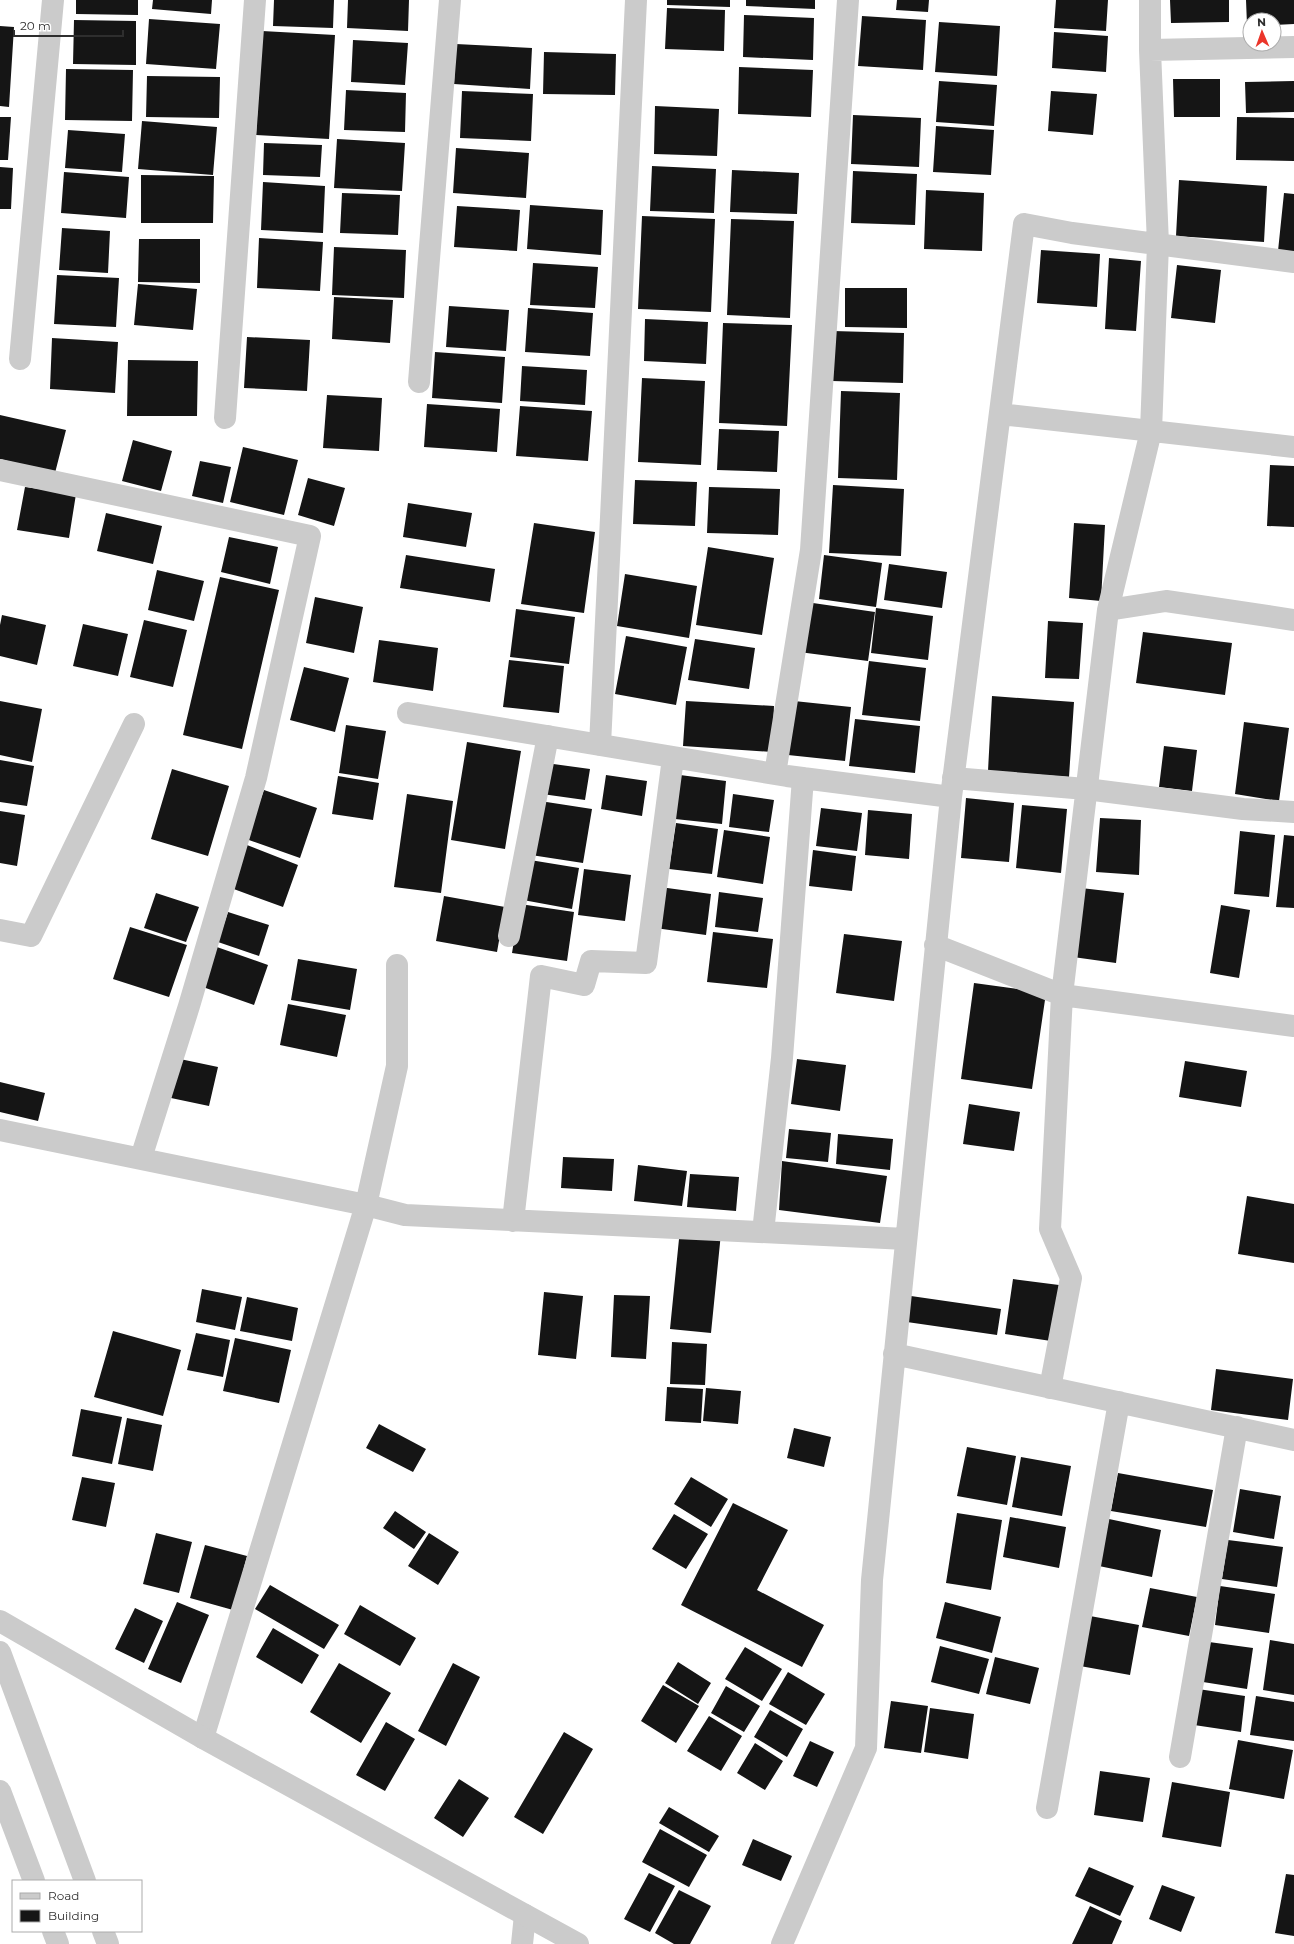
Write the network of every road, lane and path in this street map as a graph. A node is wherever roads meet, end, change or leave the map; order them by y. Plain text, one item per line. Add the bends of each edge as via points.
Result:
1 (53, 0) edge
2 (255, 0) edge
3 (450, 0) edge
4 (636, 0) edge
5 (848, 0) edge
6 (1150, 0) edge
7 (1294, 48) edge
8 (1150, 50) junction
9 (1158, 244) junction
10 (1294, 262) edge
11 (20, 359) dead end
12 (419, 382) dead end
13 (1000, 414) junction
14 (225, 418) dead end
15 (1151, 431) junction
16 (1294, 447) edge
17 (0, 470) edge
18 (1108, 610) junction
19 (1294, 620) edge
20 (408, 713) dead end
21 (134, 724) dead end
22 (548, 736) junction
23 (600, 746) junction
24 (673, 758) junction
25 (775, 774) junction
26 (803, 778) junction
27 (952, 788) junction
28 (1086, 789) junction
29 (1294, 812) edge
30 (0, 930) edge
31 (509, 936) dead end
32 (935, 946) junction
33 (397, 965) dead end
34 (1062, 994) junction
35 (1294, 1026) edge
36 (0, 1130) edge
37 (140, 1158) junction
38 (366, 1205) junction
39 (513, 1221) junction
40 (763, 1232) junction
41 (906, 1239) junction
42 (894, 1354) junction
43 (1050, 1388) junction
44 (1119, 1402) junction
45 (1237, 1428) junction
46 (1293, 1435) edge
47 (0, 1621) edge
48 (0, 1652) edge
49 (203, 1738) junction
50 (1180, 1757) dead end
51 (0, 1791) edge
52 (1047, 1808) dead end
53 (34, 1880) edge
54 (85, 1880) edge
55 (526, 1915) junction
56 (53, 1932) edge
57 (103, 1932) edge
58 (58, 1944) edge
59 (108, 1944) edge
60 (522, 1944) edge
61 (578, 1944) edge
62 (782, 1944) edge

1 - 11 street
2 - 14 street
3 - 12 street
4 - 23 street
5 - 25 street via 811,550
6 - 8 street
7 - 8 street
8 - 9 street
9 - 10 street
9 - 13 street via 1024,224
9 - 15 street
13 - 15 street
13 - 27 street
15 - 16 street
15 - 18 street
17 - 37 street via 310,536 256,778 189,1006
18 - 19 street via 1166,601
18 - 28 street
20 - 22 street
21 - 30 street via 31,936
22 - 23 street
22 - 31 street
23 - 24 street
24 - 25 street
24 - 39 street via 646,963 591,961 584,985 541,976
25 - 26 street
26 - 27 street
26 - 40 street via 782,1058
27 - 28 street
27 - 32 street
28 - 29 street via 1243,809
28 - 34 street
32 - 34 street
32 - 41 street
33 - 38 street via 397,1066
34 - 35 street
34 - 43 street via 1050,1229 1071,1278
36 - 37 street
37 - 38 street
38 - 39 street via 405,1215
38 - 49 street
39 - 40 street
40 - 41 street
41 - 42 street
42 - 43 street
42 - 62 street via 872,1580 866,1748
43 - 44 street
44 - 45 street
44 - 52 street
45 - 46 street
45 - 50 street
47 - 49 street
48 - 54 street
49 - 55 street
51 - 53 street
55 - 60 street
55 - 61 street
56 - 58 street
57 - 59 street

